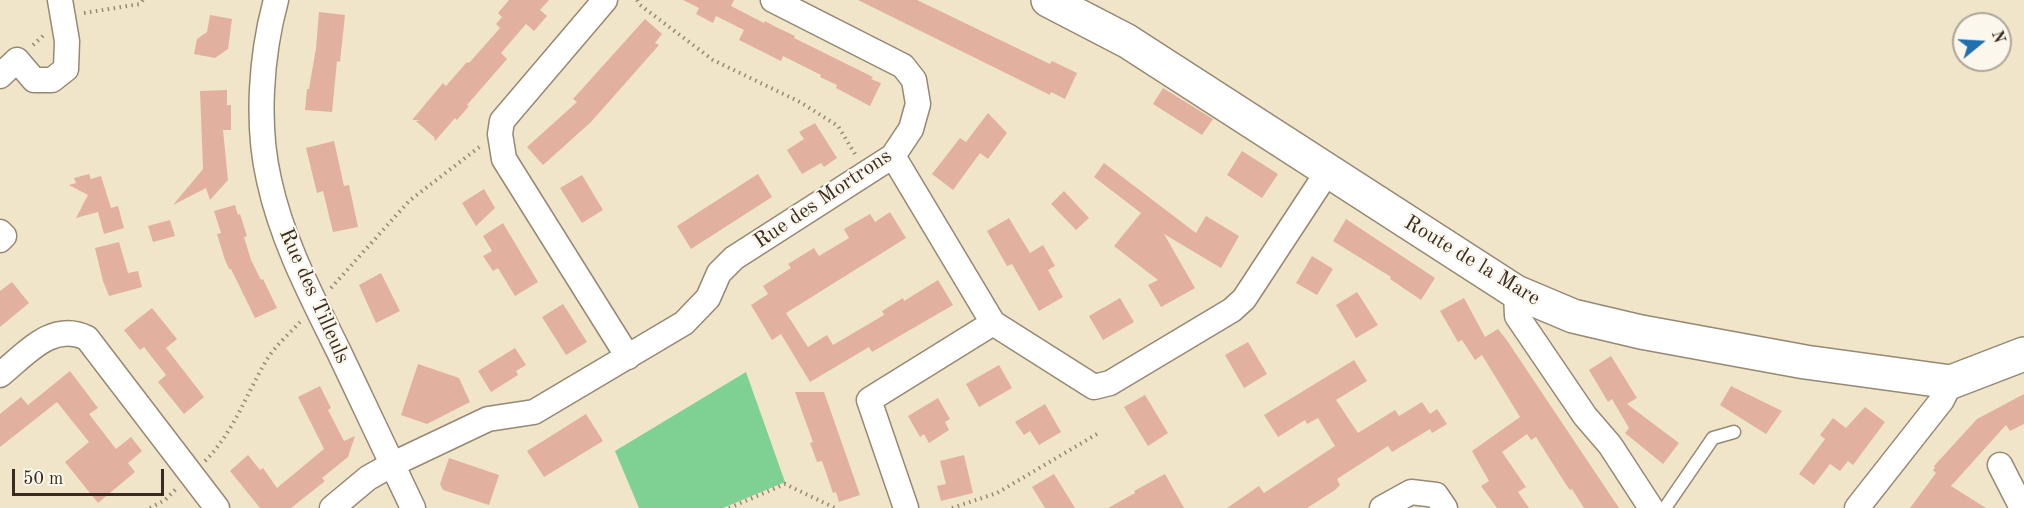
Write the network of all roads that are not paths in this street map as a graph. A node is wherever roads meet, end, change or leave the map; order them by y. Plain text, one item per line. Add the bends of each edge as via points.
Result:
1 (60, 0) edge
2 (276, 0) edge
3 (605, 0) edge
4 (773, 0) edge
5 (1048, 0) edge
6 (0, 76) edge
7 (893, 156) junction
8 (1328, 171) junction
9 (0, 232) edge
10 (0, 240) edge
11 (1516, 292) junction
12 (993, 323) junction
13 (2024, 354) edge
14 (628, 357) junction
15 (0, 375) edge
16 (1951, 381) junction
17 (1734, 432) dead end
18 (391, 465) junction
19 (2000, 465) dead end
20 (217, 508) edge
21 (332, 508) edge
22 (413, 508) edge
23 (906, 508) edge
24 (1382, 508) edge
25 (1445, 508) edge
26 (1651, 508) edge
27 (1665, 508) edge
28 (1857, 508) edge
29 (2022, 508) edge

1 - 6 street via 67,41 66,69 52,80 34,80 17,60
2 - 18 street, Rue des Tilleuls via 263,61 262,124 268,180 307,289
3 - 14 street via 502,121 500,134 504,159
4 - 7 street, Rue des Mortrons via 903,66 914,80 918,104 911,129
5 - 8 street, Route de la Mare via 1127,41
7 - 12 street
7 - 14 street, Rue des Mortrons via 734,258 719,273 708,298 684,323
8 - 11 street, Route de la Mare
8 - 12 street via 1245,299 1110,382 1094,387
9 - 10 street via 4,236
11 - 16 street, Route de la Mare via 1573,316 1641,332 1805,362
11 - 26 street via 1517,316
12 - 23 street via 870,400
13 - 16 street
14 - 18 street, Rue des Mortrons via 534,412 488,419
15 - 20 street via 46,338 62,332 87,338
16 - 28 street via 1942,400
17 - 27 lane via 1713,438
18 - 21 street, Rue des Mortrons via 368,478
18 - 22 street, Rue des Tilleuls
19 - 29 street
24 - 25 street via 1412,492 1436,495

